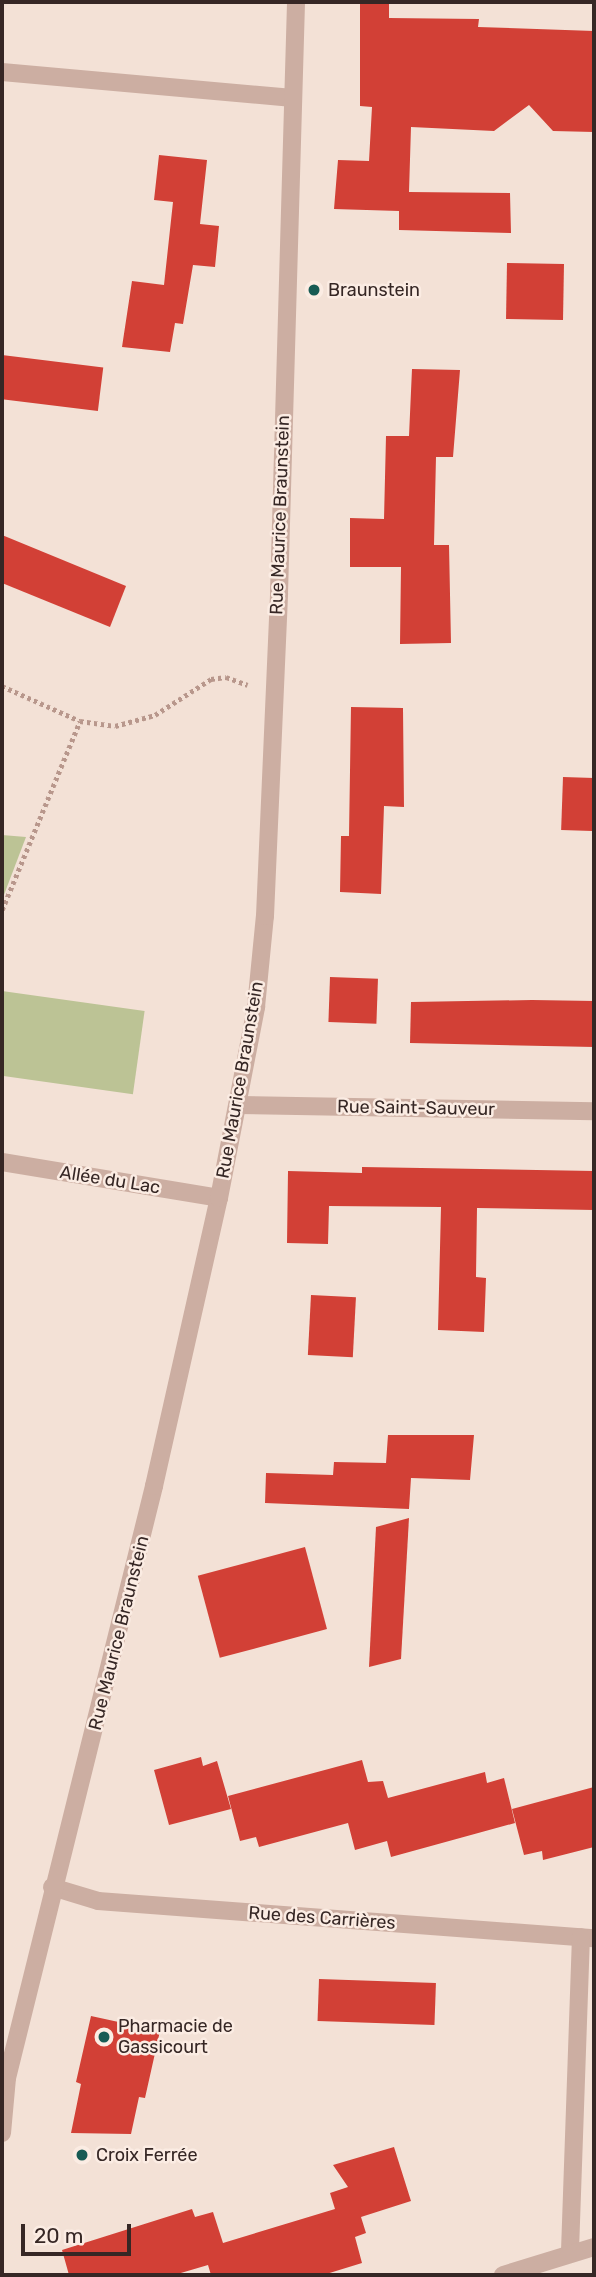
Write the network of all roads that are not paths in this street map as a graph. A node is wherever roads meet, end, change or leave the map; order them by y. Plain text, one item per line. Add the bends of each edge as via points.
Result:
1 (296, 2) edge
2 (2, 72) edge
3 (293, 98) junction
4 (238, 1105) junction
5 (594, 1111) edge
6 (2, 1162) edge
7 (219, 1198) junction
8 (52, 1887) junction
9 (587, 1938) edge
10 (4, 2078) edge
11 (2, 2133) edge
12 (594, 2247) edge
13 (570, 2251) junction
14 (503, 2275) edge

1 - 3 street, Rue Maurice Braunstein
2 - 3 street
3 - 4 street, Rue Maurice Braunstein via 265,916 256,1007
4 - 5 street, Rue Saint-Sauveur
4 - 7 street, Rue Maurice Braunstein
6 - 7 street, Allée du Lac
7 - 8 street, Rue Maurice Braunstein via 93,1740
8 - 9 street, Rue des Carrières via 98,1901
8 - 10 street, Rue Maurice Braunstein
9 - 13 street
10 - 11 street, Rue Maurice Braunstein
12 - 13 street
13 - 14 street

